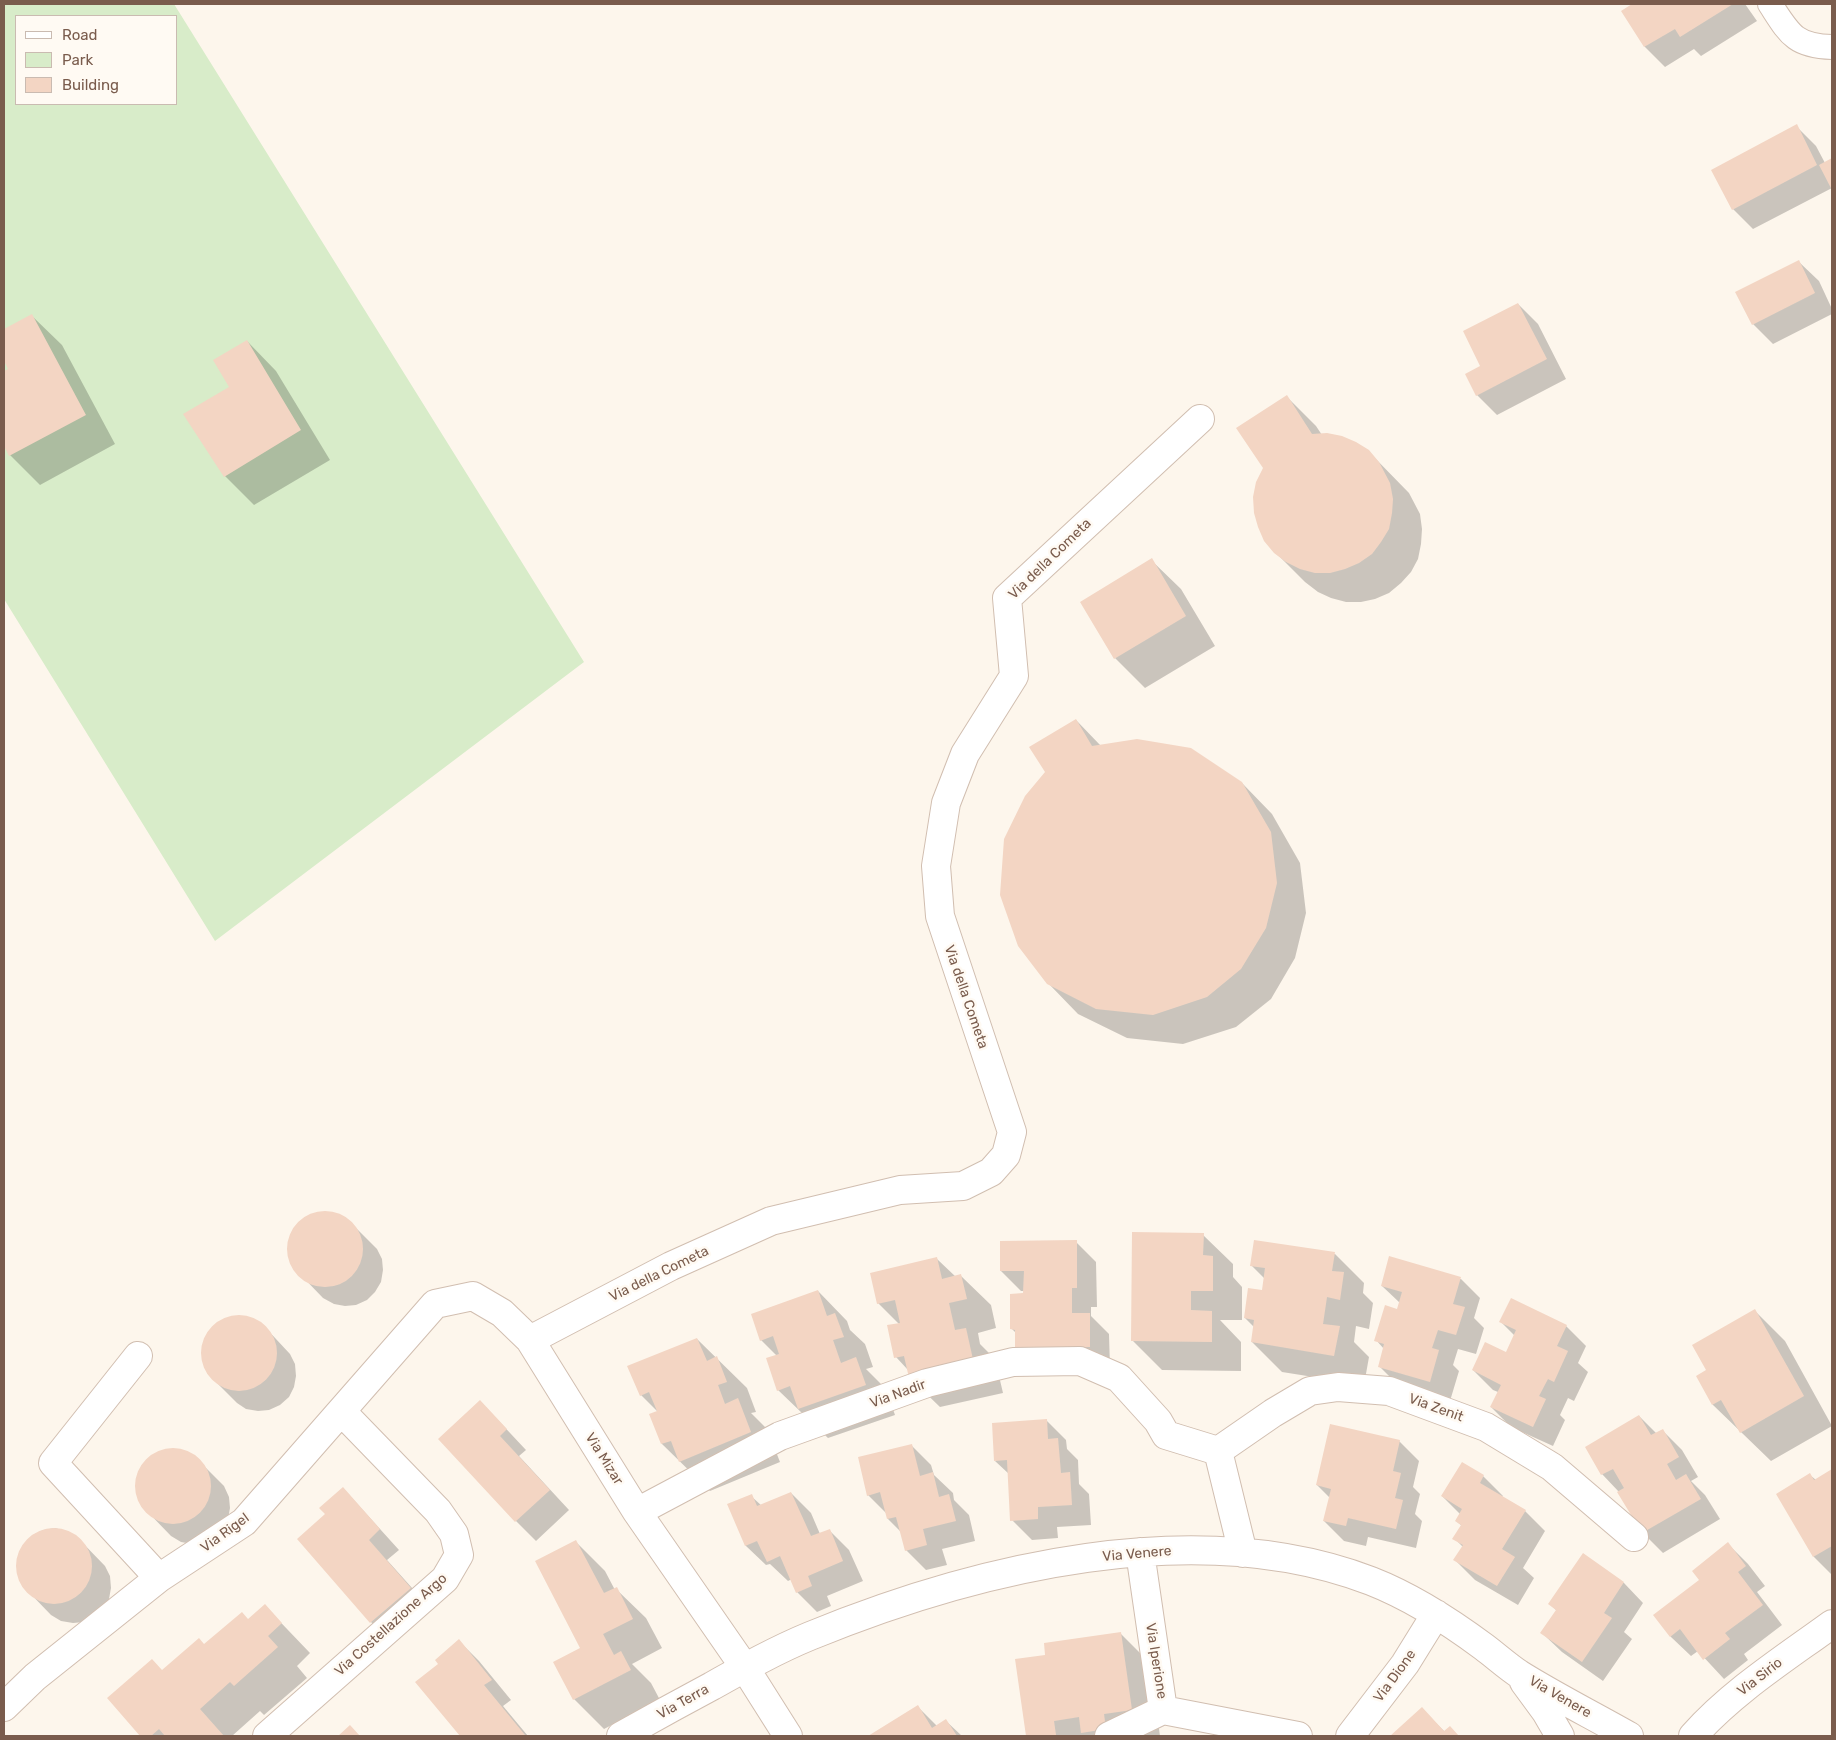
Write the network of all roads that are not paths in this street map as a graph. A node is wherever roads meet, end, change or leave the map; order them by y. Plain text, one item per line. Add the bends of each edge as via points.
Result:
1 (1770, 4) edge
2 (1832, 47) edge
3 (1200, 419) dead end
4 (435, 1304) joint
5 (530, 1340) junction
6 (138, 1356) dead end
7 (342, 1412) junction
8 (1218, 1450) junction
9 (637, 1512) junction
10 (1634, 1537) dead end
11 (1140, 1552) junction
12 (1243, 1553) junction
13 (159, 1578) junction
14 (1436, 1614) junction
15 (1832, 1624) edge
16 (745, 1668) junction
17 (1517, 1673) junction
18 (4, 1707) edge
19 (1163, 1710) junction
20 (267, 1736) edge
21 (621, 1736) edge
22 (788, 1736) edge
23 (1109, 1736) edge
24 (1298, 1736) edge
25 (1350, 1736) edge
26 (1560, 1736) edge
27 (1629, 1736) edge
28 (1693, 1736) edge

1 - 2 lane via 1789,34 1814,47
3 - 5 street, Via della Cometa via 1006,598 1014,676 965,754 946,803 936,866 940,916 1012,1132 1006,1155 991,1172 963,1186 900,1190 771,1221 671,1266
4 - 5 street, Via Mizar via 473,1296 502,1312
4 - 7 street, Via Rigel
5 - 9 street, Via Mizar
6 - 13 street via 53,1463
7 - 13 street, Via Rigel via 244,1522
7 - 20 street, Via Costellazione Argo via 438,1511 454,1534 459,1555 445,1579
8 - 9 street, Via Nadir via 1166,1435 1158,1421 1119,1378 1080,1361 1013,1362 927,1383 780,1436
8 - 10 street, Via Zenit via 1310,1391 1338,1386 1389,1391 1486,1426 1552,1467
8 - 12 street
9 - 16 street, Via Mizar
11 - 12 street, Via Venere
11 - 16 street, Via Venere via 1051,1564 974,1581 904,1602 809,1637
11 - 19 street, Via Iperione
12 - 14 street, Via Venere via 1341,1571 1372,1581
13 - 18 street, Via Rigel via 35,1677
14 - 17 street, Via Venere
14 - 25 street, Via Dione via 1405,1664
15 - 28 street, Via Sirio via 1756,1679 1708,1719
16 - 21 street, Via Terra
16 - 22 street, Via Mizar
17 - 26 street, Via Venere
17 - 27 street, Via Venere
19 - 23 street, Via Iperione
19 - 24 street

